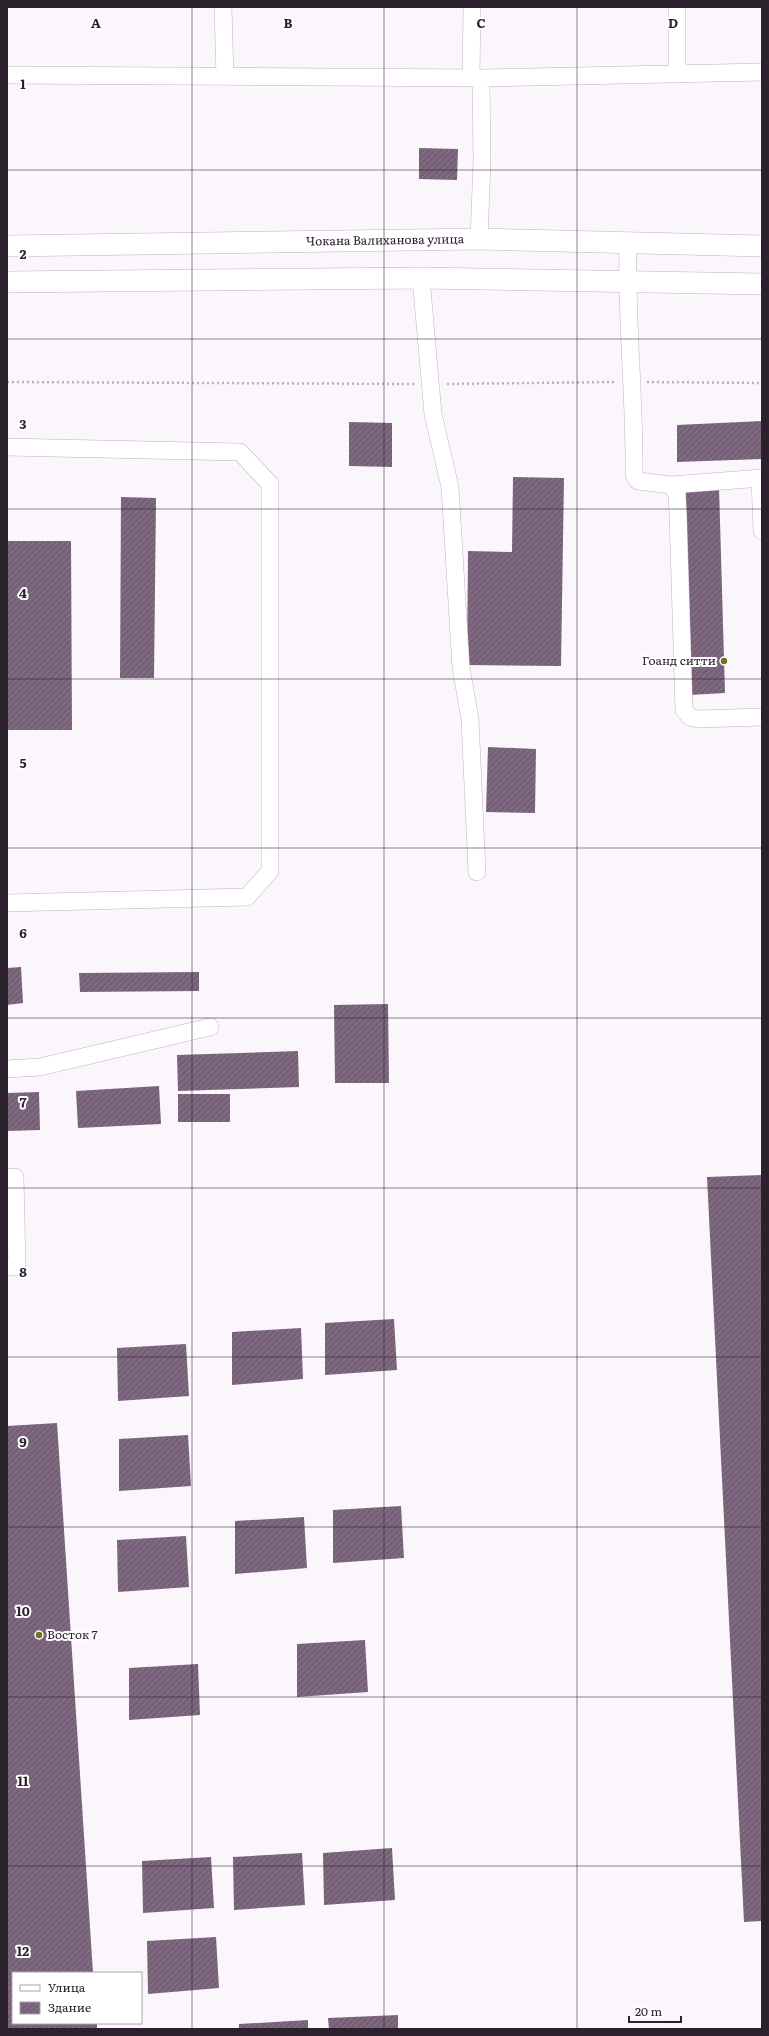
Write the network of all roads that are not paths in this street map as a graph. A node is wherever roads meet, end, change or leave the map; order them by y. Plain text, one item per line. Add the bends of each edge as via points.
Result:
1 (223, 7) edge
2 (472, 7) edge
3 (677, 7) edge
4 (762, 72) edge
5 (677, 73) junction
6 (7, 75) edge
7 (225, 76) junction
8 (476, 78) junction
9 (479, 239) junction
10 (628, 244) junction
11 (7, 246) edge
12 (762, 246) edge
13 (421, 278) junction
14 (7, 282) edge
15 (627, 282) junction
16 (762, 284) edge
17 (7, 447) edge
18 (761, 478) edge
19 (672, 485) junction
20 (762, 530) edge
21 (762, 717) edge
22 (478, 872) dead end
23 (7, 903) edge
24 (210, 1027) dead end
25 (7, 1069) edge
26 (7, 1178) edge
27 (7, 1267) edge

1 - 7 street
2 - 8 street
3 - 5 street
4 - 5 street
5 - 8 street
6 - 7 street
7 - 8 street
8 - 9 street via 482,161
9 - 10 main road, Чокана Валиханова улица
9 - 11 main road, Чокана Валиханова улица
10 - 12 main road, Чокана Валиханова улица
10 - 15 street
13 - 14 main road
13 - 15 main road
13 - 22 street via 433,414 450,487 461,668 470,719
15 - 16 main road
15 - 19 street via 630,382 635,418 634,475 638,481
17 - 23 street via 240,452 270,484 270,871 247,897
18 - 19 street
18 - 20 street
19 - 21 street via 676,494 678,514 684,710 690,717 698,719
24 - 25 street via 40,1067
26 - 27 street via 15,1177 17,1267

